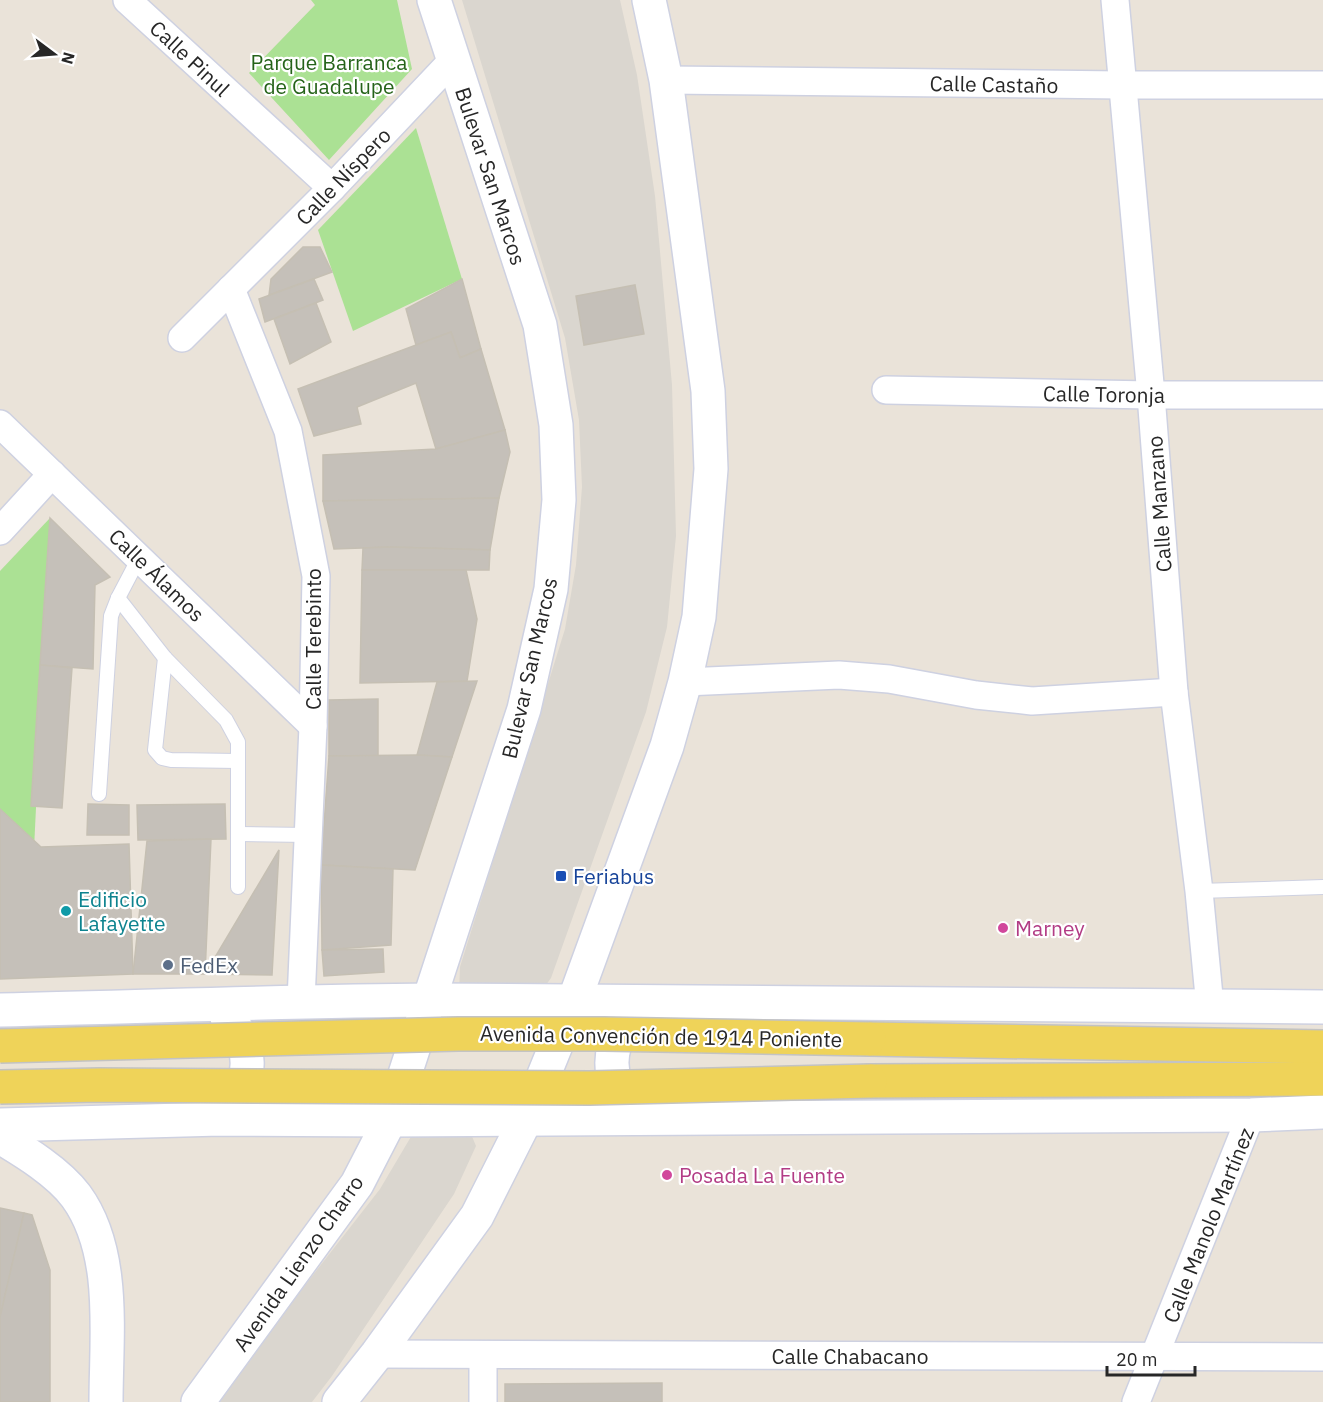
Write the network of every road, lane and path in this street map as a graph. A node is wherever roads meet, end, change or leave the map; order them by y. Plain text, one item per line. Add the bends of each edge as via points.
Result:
1 (127, 0) edge
2 (434, 0) edge
3 (649, 0) edge
4 (1115, 0) edge
5 (452, 61) junction
6 (666, 80) junction
7 (1122, 85) junction
8 (1323, 85) edge
9 (332, 188) junction
10 (231, 289) junction
11 (182, 338) dead end
12 (886, 390) dead end
13 (1151, 395) junction
14 (1323, 395) edge
15 (0, 424) edge
16 (52, 474) junction
17 (0, 531) edge
18 (139, 558) junction
19 (118, 598) junction
20 (165, 658) junction
21 (685, 682) junction
22 (1174, 692) junction
23 (313, 726) junction
24 (238, 761) junction
25 (99, 794) dead end
26 (239, 834) junction
27 (308, 835) junction
28 (238, 887) dead end
29 (1323, 887) edge
30 (1199, 891) junction
31 (431, 1000) junction
32 (301, 1001) junction
33 (574, 1001) junction
34 (648, 1001) junction
35 (214, 1005) junction
36 (1210, 1007) junction
37 (1323, 1007) edge
38 (0, 1010) edge
39 (0, 1046) edge
40 (1323, 1047) edge
41 (1323, 1078) edge
42 (0, 1088) edge
43 (1323, 1112) edge
44 (1251, 1115) junction
45 (220, 1119) junction
46 (526, 1119) junction
47 (641, 1119) junction
48 (390, 1120) junction
49 (0, 1125) edge
50 (0, 1137) edge
51 (377, 1354) junction
52 (483, 1355) junction
53 (1155, 1357) junction
54 (1323, 1357) edge
55 (106, 1402) edge
56 (198, 1402) edge
57 (339, 1402) edge
58 (483, 1402) edge
59 (1136, 1402) edge

1 - 9 street, Calle Pinul
2 - 5 street, Bulevar San Marcos
3 - 6 street
4 - 7 street, Calle Manzano
5 - 9 street, Calle Níspero
5 - 31 street, Bulevar San Marcos via 540,325 556,425 559,500 551,589 524,710
6 - 7 street, Calle Castaño
6 - 21 street via 708,392 711,470 699,617
7 - 8 street, Calle Castaño
7 - 13 street, Calle Manzano
9 - 10 street, Calle Níspero
10 - 11 street, Calle Níspero
10 - 23 street, Calle Terebinto via 288,431 316,576
12 - 13 street, Calle Toronja
13 - 14 street, Calle Toronja
13 - 22 street, Calle Manzano
15 - 16 street, Calle Álamos
16 - 17 street
16 - 18 street, Calle Álamos
18 - 19 lane
18 - 23 street, Calle Álamos
19 - 20 lane
19 - 25 lane via 108,640
20 - 24 lane via 226,720 238,742
20 - 24 lane via 155,750 162,758 171,760
21 - 22 street via 838,675 1032,701
21 - 33 street via 667,746
22 - 30 street, Calle Manzano
23 - 27 street, Calle Terebinto
24 - 26 lane
26 - 27 lane
26 - 28 lane
27 - 32 street, Calle Terebinto
29 - 30 lane
30 - 36 street, Calle Manzano
31 - 32 street, Avenida Convención de 1914 Poniente
31 - 33 street, Avenida Convención de 1914 Poniente
31 - 48 street, Bulevar San Marcos
32 - 35 street, Avenida Convención de 1914 Poniente
33 - 34 street, Avenida Convención de 1914 Poniente
33 - 46 street
34 - 36 street, Avenida Convención de 1914 Poniente
34 - 47 street via 632,1009 618,1034 611,1061 616,1083
35 - 38 street, Avenida Convención de 1914 Poniente
35 - 45 street via 237,1028 248,1056 247,1076 237,1100
36 - 37 street, Avenida Convención de 1914 Poniente
39 - 40 main road, Avenida Convención de 1914 Poniente, bridge via 604,1034
41 - 42 main road, Avenida Convención de 1914 Poniente, bridge via 870,1081 590,1088
43 - 44 street
44 - 47 street
44 - 53 street, Calle Manolo Martínez
45 - 48 street
45 - 49 street
46 - 47 street
46 - 48 street
46 - 51 street via 477,1216
48 - 56 street, Avenida Lienzo Charro via 357,1184
50 - 55 street via 36,1159 75,1196 97,1234 106,1279
51 - 52 street, Calle Chabacano
51 - 57 street
52 - 53 street, Calle Chabacano
52 - 58 street
53 - 54 street, Calle Chabacano
53 - 59 street, Calle Manolo Martínez

